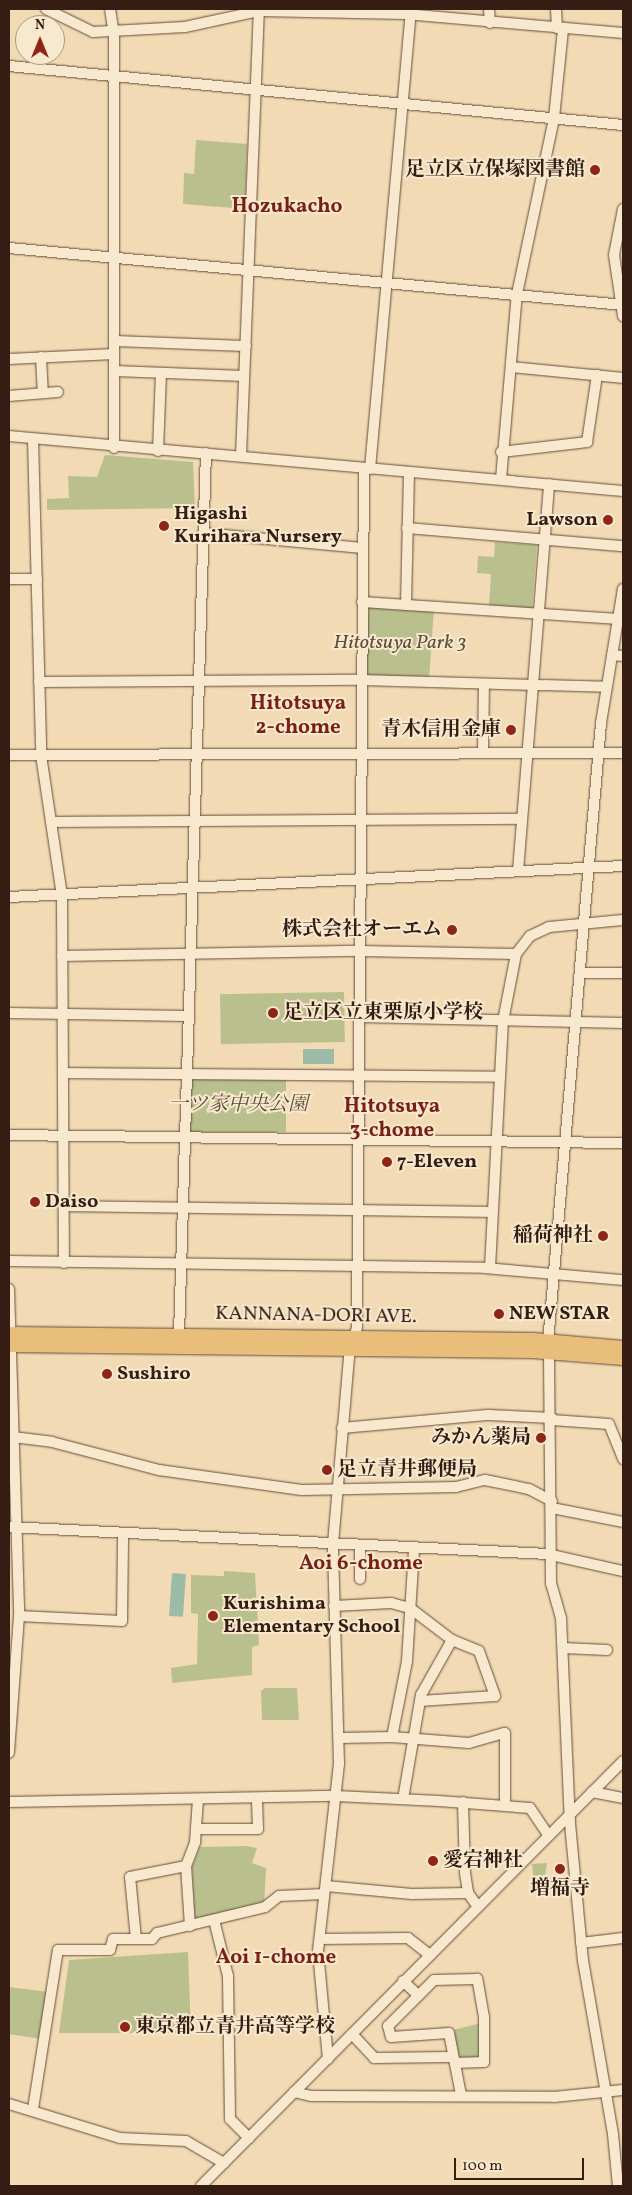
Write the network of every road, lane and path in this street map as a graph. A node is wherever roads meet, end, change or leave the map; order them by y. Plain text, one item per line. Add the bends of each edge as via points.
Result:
1 (46, 9) edge
2 (110, 9) edge
3 (489, 9) edge
4 (556, 9) edge
5 (258, 10) edge
6 (411, 12) edge
7 (490, 23) junction
8 (560, 28) junction
9 (112, 32) junction
10 (623, 32) edge
11 (9, 66) edge
12 (114, 76) junction
13 (256, 89) junction
14 (403, 104) junction
15 (554, 118) junction
16 (623, 125) edge
17 (623, 212) edge
18 (9, 248) edge
19 (619, 255) edge
20 (114, 257) junction
21 (249, 270) junction
22 (386, 283) junction
23 (517, 294) junction
24 (622, 305) edge
25 (623, 316) edge
26 (114, 341) junction
27 (246, 346) junction
28 (114, 354) junction
29 (41, 357) junction
30 (9, 359) edge
31 (511, 367) junction
32 (115, 371) junction
33 (161, 373) junction
34 (597, 375) junction
35 (244, 376) junction
36 (623, 378) edge
37 (58, 392) dead end
38 (43, 393) junction
39 (9, 396) edge
40 (9, 436) edge
41 (33, 438) junction
42 (114, 448) junction
43 (158, 450) junction
44 (501, 452) junction
45 (206, 453) junction
46 (241, 456) junction
47 (367, 468) junction
48 (409, 472) junction
49 (501, 479) junction
50 (549, 484) junction
51 (623, 490) edge
52 (407, 528) junction
53 (203, 533) junction
54 (544, 540) junction
55 (623, 546) edge
56 (362, 548) junction
57 (9, 579) edge
58 (37, 579) junction
59 (623, 589) edge
60 (362, 602) junction
61 (406, 604) junction
62 (538, 612) junction
63 (618, 619) junction
64 (612, 655) junction
65 (623, 656) edge
66 (361, 680) junction
67 (198, 681) junction
68 (39, 682) junction
69 (484, 685) junction
70 (532, 686) junction
71 (606, 686) junction
72 (483, 753) junction
73 (527, 753) junction
74 (598, 753) junction
75 (623, 753) edge
76 (196, 754) junction
77 (361, 754) junction
78 (9, 755) edge
79 (41, 755) junction
80 (522, 819) junction
81 (361, 820) junction
82 (193, 821) junction
83 (51, 822) junction
84 (623, 866) edge
85 (591, 868) junction
86 (518, 871) junction
87 (360, 879) junction
88 (191, 890) junction
89 (62, 896) junction
90 (9, 897) edge
91 (623, 920) edge
92 (587, 924) junction
93 (360, 951) junction
94 (188, 954) junction
95 (516, 954) junction
96 (62, 956) junction
97 (582, 972) junction
98 (623, 973) edge
99 (9, 1013) edge
100 (63, 1014) junction
101 (186, 1016) junction
102 (359, 1017) junction
103 (503, 1021) junction
104 (577, 1023) junction
105 (623, 1023) edge
106 (64, 1073) junction
107 (184, 1074) junction
108 (359, 1076) junction
109 (500, 1077) junction
110 (9, 1135) edge
111 (64, 1137) junction
112 (183, 1137) junction
113 (359, 1139) junction
114 (495, 1142) junction
115 (566, 1143) junction
116 (623, 1143) edge
117 (64, 1206) junction
118 (180, 1207) junction
119 (358, 1211) junction
120 (491, 1212) junction
121 (9, 1261) edge
122 (64, 1263) junction
123 (179, 1264) junction
124 (358, 1268) junction
125 (490, 1268) junction
126 (554, 1270) junction
127 (623, 1280) edge
128 (9, 1289) edge
129 (179, 1335) junction
130 (10, 1340) edge
131 (354, 1342) junction
132 (550, 1346) junction
133 (623, 1348) edge
134 (623, 1358) edge
135 (552, 1419) junction
136 (342, 1428) junction
137 (13, 1437) junction
138 (623, 1459) edge
139 (337, 1491) junction
140 (552, 1504) junction
141 (623, 1522) edge
142 (12, 1527) edge
143 (123, 1533) junction
144 (333, 1544) junction
145 (360, 1546) junction
146 (414, 1548) junction
147 (552, 1555) junction
148 (623, 1571) edge
149 (360, 1579) dead end
150 (334, 1606) junction
151 (410, 1608) junction
152 (19, 1616) junction
153 (452, 1640) junction
154 (563, 1648) junction
155 (608, 1650) dead end
156 (420, 1701) junction
157 (392, 1737) junction
158 (339, 1738) junction
159 (412, 1738) junction
160 (9, 1753) edge
161 (623, 1761) edge
162 (592, 1792) junction
163 (336, 1796) junction
164 (257, 1798) junction
165 (623, 1798) edge
166 (198, 1799) junction
167 (403, 1799) junction
168 (9, 1802) edge
169 (463, 1802) junction
170 (505, 1805) junction
171 (570, 1814) junction
172 (196, 1830) junction
173 (548, 1835) junction
174 (186, 1866) junction
175 (325, 1890) junction
176 (468, 1893) junction
177 (478, 1906) junction
178 (214, 1920) junction
179 (190, 1926) junction
180 (623, 1938) edge
181 (136, 1939) junction
182 (320, 1939) junction
183 (580, 1942) junction
184 (430, 1955) junction
185 (403, 1982) junction
186 (418, 1995) junction
187 (352, 2034) junction
188 (328, 2059) junction
189 (453, 2060) junction
190 (623, 2090) edge
191 (294, 2092) junction
192 (604, 2093) junction
193 (461, 2095) junction
194 (9, 2104) edge
195 (33, 2109) junction
196 (249, 2138) junction
197 (224, 2163) junction
198 (201, 2186) edge
199 (618, 2186) edge

1 - 9 street via 93,32
2 - 9 street
3 - 7 street
4 - 8 street
5 - 6 street
5 - 9 street via 185,27
5 - 13 street
6 - 7 street
6 - 14 street
7 - 8 street
8 - 10 street
8 - 15 street
9 - 12 street
11 - 12 street
12 - 13 street
12 - 20 street
13 - 14 street
13 - 21 street
14 - 15 street
14 - 22 street
15 - 16 street
15 - 23 street
17 - 19 street
18 - 20 street
19 - 24 street
20 - 21 street
20 - 26 street
21 - 22 street
21 - 27 street
22 - 23 street
22 - 47 street
23 - 24 street
23 - 31 street
24 - 25 street
26 - 27 street
26 - 28 street
27 - 35 street
28 - 29 street
28 - 32 street
29 - 30 street
29 - 38 street
31 - 34 street
31 - 44 street
32 - 33 street
32 - 42 street
33 - 35 street
33 - 43 street
34 - 36 street
34 - 44 street via 587,442
35 - 46 street
37 - 38 street
38 - 39 street
40 - 41 street
41 - 42 street
41 - 58 street
42 - 43 street
43 - 45 street
44 - 49 street
45 - 46 street
45 - 53 street
46 - 47 street
47 - 48 street
47 - 56 street
48 - 49 street
48 - 52 street
49 - 50 street
50 - 51 street
50 - 54 street
52 - 54 street
52 - 61 street
53 - 56 street
53 - 67 street
54 - 55 street
54 - 62 street
56 - 60 street
57 - 58 street
58 - 68 street
59 - 63 street
60 - 61 street
60 - 66 street
61 - 62 street
62 - 63 street
62 - 70 street
63 - 64 street
64 - 65 street
64 - 71 street
66 - 67 street
66 - 69 street
66 - 77 street
67 - 68 street
67 - 76 street
68 - 79 street
69 - 70 street
69 - 72 street
70 - 71 street
70 - 73 street
71 - 74 street
72 - 73 street
72 - 77 street
73 - 74 street
73 - 80 street
74 - 75 street
74 - 85 street
76 - 77 street
76 - 79 street
76 - 82 street
77 - 81 street
78 - 79 street
79 - 83 street
80 - 81 street
80 - 86 street
81 - 82 street
81 - 87 street
82 - 83 street
82 - 88 street
83 - 89 street
84 - 85 street
85 - 86 street
85 - 92 street
86 - 87 street
87 - 88 street
87 - 93 street
88 - 89 street
88 - 94 street
89 - 90 street
89 - 96 street
91 - 92 street
92 - 95 street via 540,930
92 - 97 street
93 - 94 street
93 - 95 street
93 - 102 street
94 - 96 street
94 - 101 street
95 - 103 street
96 - 100 street
97 - 98 street
97 - 104 street
99 - 100 street
100 - 101 street
100 - 106 street
101 - 107 street
102 - 103 street
102 - 108 street
103 - 104 street
103 - 109 street
104 - 105 street
104 - 115 street
106 - 107 street
106 - 111 street
107 - 108 street
107 - 112 street
108 - 109 street
108 - 113 street
109 - 114 street
110 - 111 street
111 - 112 street
111 - 117 street
112 - 113 street
112 - 118 street
113 - 114 street
113 - 119 street
114 - 115 street
114 - 120 street
115 - 116 street
115 - 126 street
117 - 118 street
117 - 122 street
118 - 119 street
118 - 123 street
119 - 120 street
119 - 124 street
120 - 125 street
121 - 122 street
122 - 123 street
123 - 124 street
123 - 129 street
124 - 125 street
124 - 131 street
125 - 126 street
126 - 127 street
126 - 132 street
128 - 130 street
129 - 130 main road, KANNANA-DORI AVE.
129 - 131 main road, KANNANA-DORI AVE.
130 - 131 main road, KANNANA-DORI AVE.
130 - 137 street
131 - 132 main road, KANNANA-DORI AVE.
131 - 136 street
132 - 133 main road, KANNANA-DORI AVE.
132 - 134 main road, KANNANA-DORI AVE.
132 - 135 street
135 - 136 street via 489,1415
135 - 138 street via 609,1424
135 - 140 street
136 - 139 street
137 - 139 street via 52,1442 159,1470 302,1490
137 - 142 street
139 - 140 street via 456,1487 485,1480 529,1489
139 - 144 street
140 - 141 street
140 - 147 street
142 - 143 street
142 - 152 street
143 - 144 street
143 - 152 street via 122,1621
144 - 145 street
144 - 150 street
145 - 146 street
145 - 149 street
146 - 147 street
146 - 151 street
147 - 148 street
147 - 154 street via 551,1584
150 - 151 street via 391,1603
150 - 158 street
151 - 153 street
151 - 157 street via 407,1661
152 - 160 street
153 - 156 street
153 - 156 street via 479,1651 495,1696
154 - 155 street
154 - 171 street
156 - 159 street
157 - 158 street
157 - 159 street
158 - 163 street
159 - 167 street
159 - 170 street via 469,1744 505,1733
161 - 162 street
162 - 165 street
162 - 171 street
163 - 164 street
163 - 167 street
163 - 175 street
164 - 166 street
164 - 172 street via 258,1829
166 - 168 street
166 - 172 street
167 - 169 street
169 - 170 street
169 - 176 street
170 - 173 street via 530,1808
171 - 173 street
171 - 183 street
172 - 174 street
173 - 177 street
174 - 179 street
174 - 181 street via 130,1877
175 - 176 street
175 - 178 street via 279,1896 265,1907
175 - 182 street
176 - 177 street
177 - 184 street
178 - 179 street
178 - 196 street via 228,1976 230,2119
179 - 181 street via 157,1933 152,1939
180 - 183 street
181 - 195 street via 113,1939 110,1950 58,1950
182 - 184 street via 408,1938
182 - 188 street
183 - 192 street
184 - 185 street
185 - 186 street
185 - 187 street
186 - 189 street via 388,2026 391,2036 449,2033
186 - 189 street via 434,1980 477,1979 484,2018 484,2062
187 - 188 street
187 - 189 street via 374,2058
188 - 191 street
189 - 193 street
190 - 192 street
191 - 193 street via 311,2096
191 - 196 street
192 - 193 street
192 - 199 street
194 - 195 street
195 - 197 street via 120,2138 186,2141
196 - 197 street
197 - 198 street

